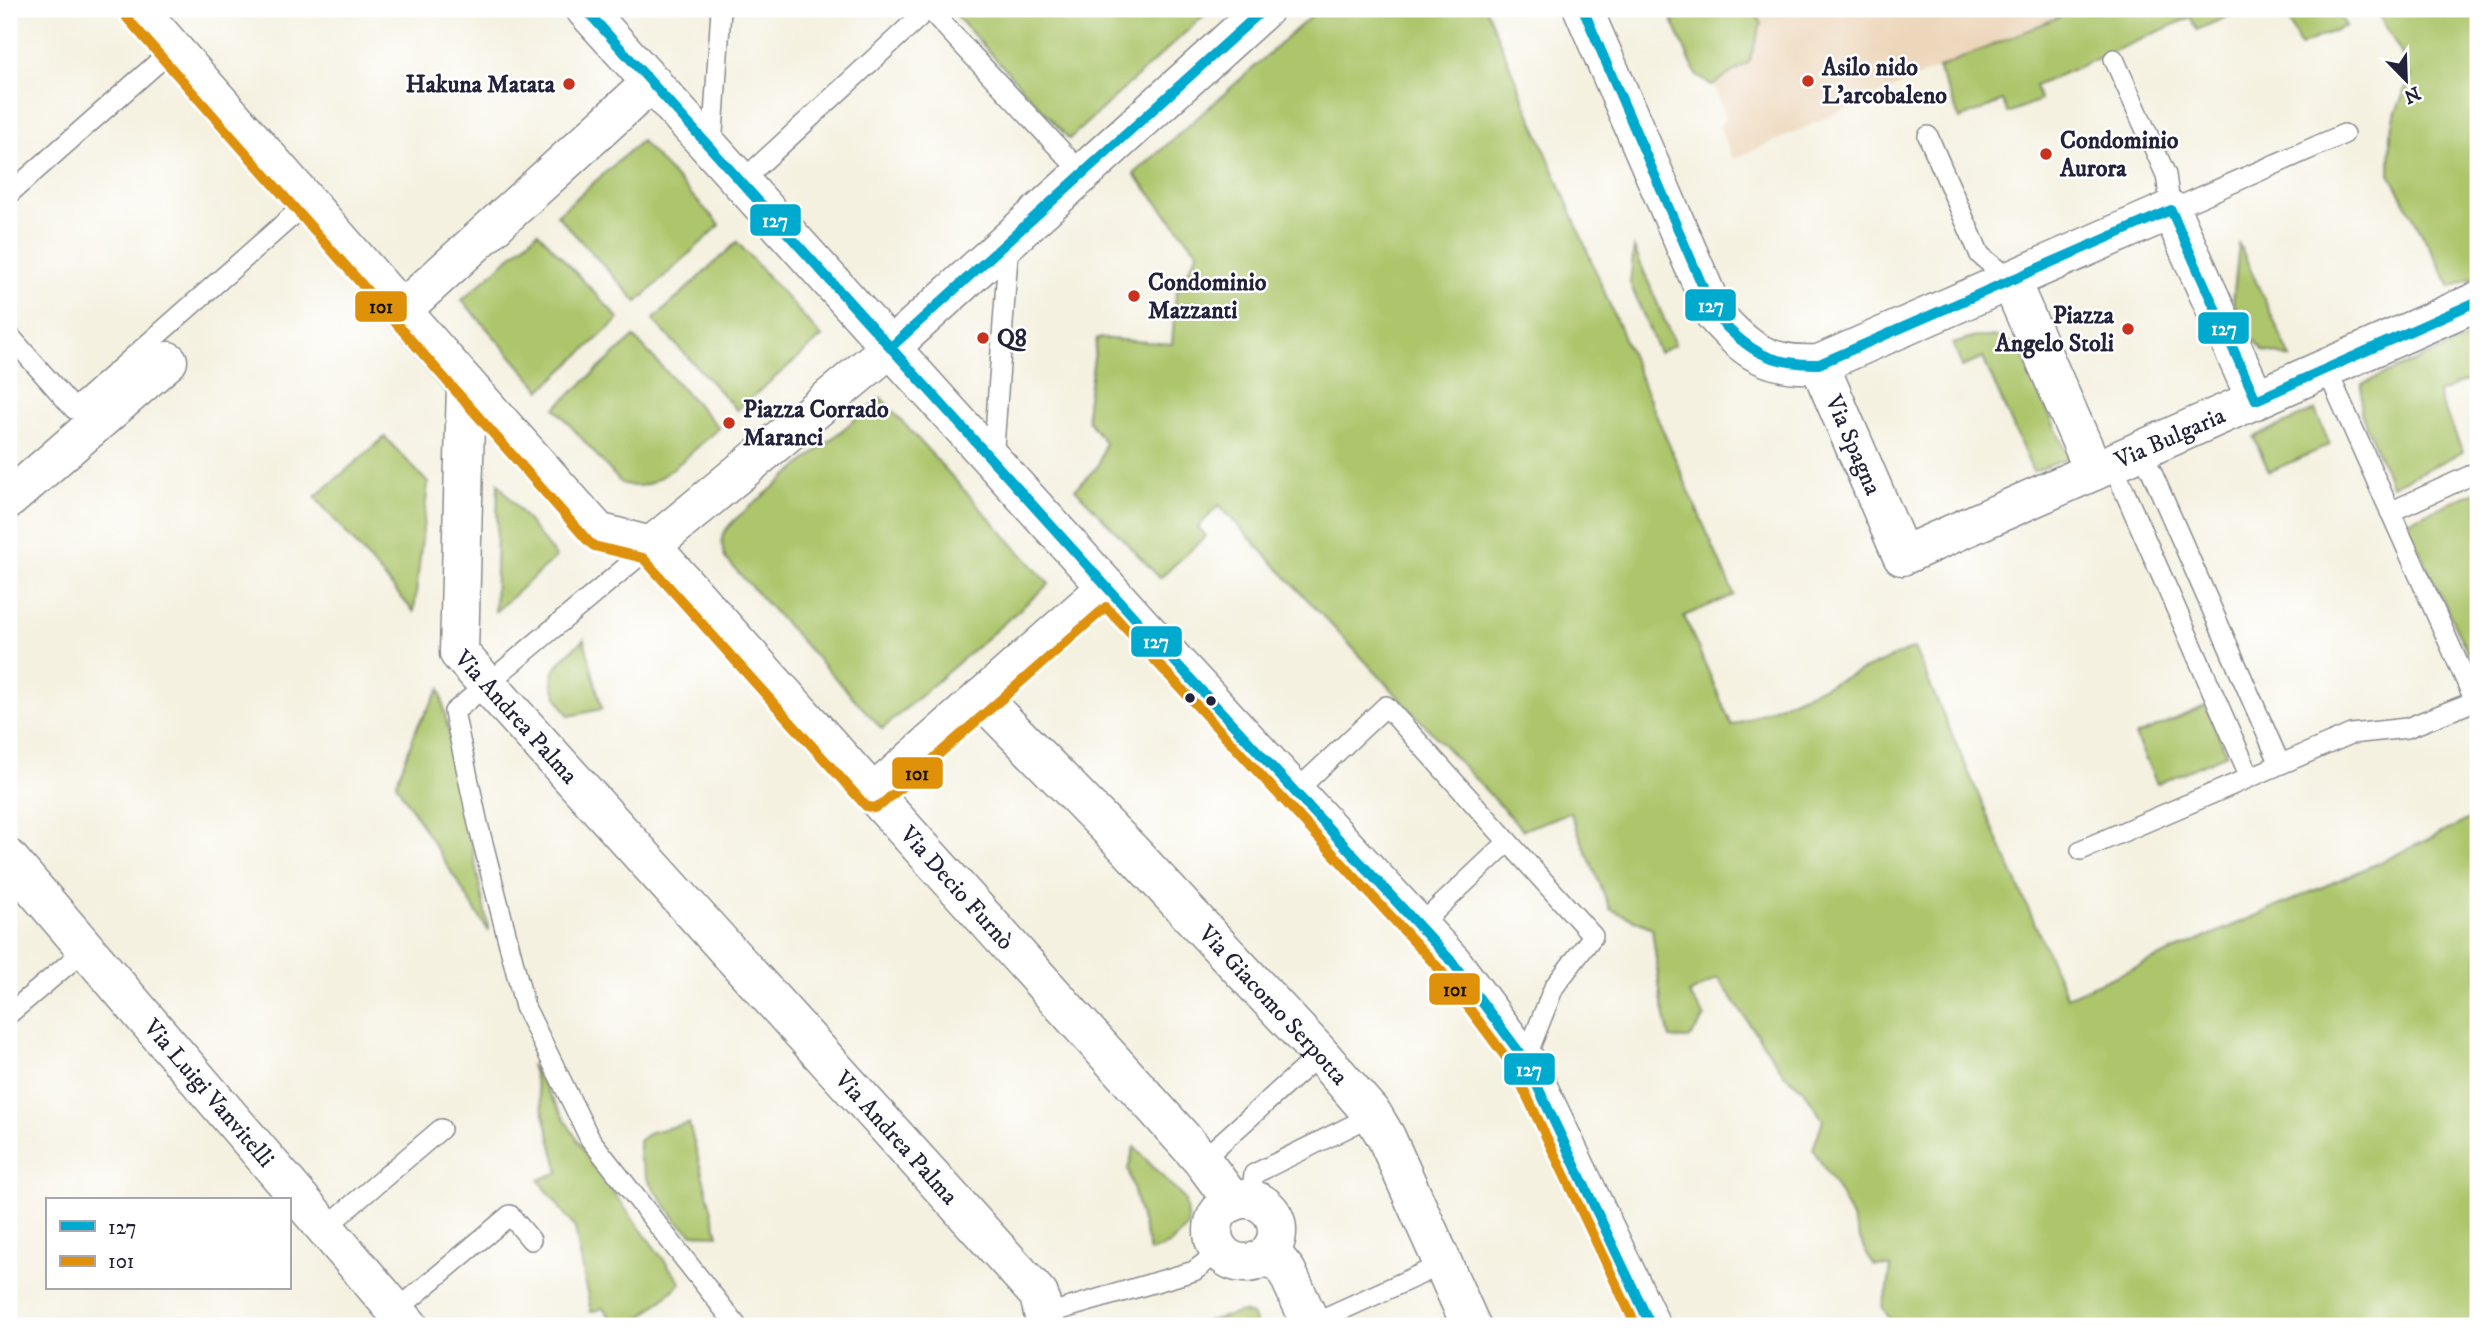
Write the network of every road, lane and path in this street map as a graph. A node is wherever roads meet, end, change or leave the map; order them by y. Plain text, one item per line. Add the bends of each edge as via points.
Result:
1 (138, 9) edge
2 (585, 9) edge
3 (721, 9) edge
4 (929, 9) edge
5 (1264, 9) edge
6 (1583, 9) edge
7 (172, 50) junction
8 (2114, 59) dead end
9 (652, 82) junction
10 (2344, 134) dead end
11 (1928, 136) dead end
12 (712, 149) junction
13 (1082, 173) junction
14 (742, 181) junction
15 (9, 194) edge
16 (307, 203) junction
17 (2171, 210) junction
18 (1009, 240) junction
19 (2010, 281) junction
20 (2478, 301) edge
21 (402, 310) junction
22 (9, 335) edge
23 (890, 348) junction
24 (168, 361) dead end
25 (1819, 365) junction
26 (2326, 369) junction
27 (466, 384) junction
28 (2256, 400) junction
29 (993, 461) junction
30 (2116, 462) junction
31 (2478, 472) edge
32 (9, 499) edge
33 (2390, 512) junction
34 (651, 546) junction
35 (1902, 556) joint
36 (1107, 587) junction
37 (486, 684) junction
38 (981, 698) junction
39 (2476, 701) edge
40 (2280, 764) junction
41 (2250, 776) junction
42 (1296, 791) junction
43 (873, 794) junction
44 (1508, 842) junction
45 (2081, 850) dead end
46 (9, 859) edge
47 (1419, 926) junction
48 (86, 950) junction
49 (9, 1014) edge
50 (1320, 1054) junction
51 (1525, 1060) junction
52 (1373, 1115) junction
53 (441, 1129) dead end
54 (1202, 1160) junction
55 (1241, 1201) junction
56 (325, 1228) junction
57 (531, 1240) dead end
58 (1220, 1251) junction
59 (1270, 1251) junction
60 (1443, 1264) junction
61 (403, 1319) edge
62 (1045, 1321) edge
63 (1311, 1325) edge
64 (737, 1326) edge
65 (1471, 1326) edge
66 (1651, 1326) edge

1 - 7 street
2 - 9 street
3 - 12 lane
4 - 13 lane
4 - 14 lane
5 - 13 street
6 - 25 street, Via Spagna via 1715,315 1739,342 1763,357 1796,366
7 - 15 lane
7 - 16 street
8 - 17 lane via 2166,175
9 - 12 street
9 - 21 street
10 - 17 lane
11 - 19 lane via 1980,256
12 - 14 street
13 - 18 street
14 - 23 street
16 - 21 street
16 - 22 lane via 74,408
17 - 19 street
17 - 28 street
18 - 23 street
18 - 29 lane
19 - 25 street
19 - 30 street
20 - 26 street, Via Bulgaria
21 - 27 street
23 - 29 street
23 - 34 street
24 - 32 street
25 - 35 street, Via Spagna
26 - 28 street, Via Bulgaria
26 - 33 lane
27 - 34 street via 598,532
27 - 37 street, Via Andrea Palma via 459,653
28 - 30 street, Via Bulgaria
29 - 36 street
30 - 35 street, Via Bulgaria
30 - 40 lane
30 - 41 lane
31 - 33 lane
33 - 39 lane
34 - 37 lane
34 - 43 street, Via Decio Furnò
36 - 38 street
36 - 42 street
37 - 62 street, Via Andrea Palma via 1039,1295
37 - 64 lane via 454,712 525,1007 590,1139
38 - 43 street
38 - 50 street, Via Giacomo Serpotta
39 - 40 lane via 2407,728 2351,734
40 - 41 lane
41 - 45 lane
42 - 44 lane via 1386,706
42 - 47 street
43 - 54 street, Via Decio Furnò
44 - 47 lane
44 - 51 lane via 1593,936 1554,987
46 - 48 street, Via Luigi Vanvitelli
47 - 51 street via 1453,963
48 - 49 lane
48 - 56 street, Via Luigi Vanvitelli
50 - 52 street, Via Giacomo Serpotta
50 - 54 lane
51 - 66 street
52 - 55 lane via 1254,1174
52 - 60 street, Via Giacomo Serpotta
53 - 56 lane
54 - 55 street, Via Decio Furnò
55 - 58 street via 1215,1219 1213,1236
55 - 59 street via 1265,1206 1275,1220 1276,1236
56 - 61 street, Via Luigi Vanvitelli
57 - 61 lane via 510,1215
58 - 59 street via 1240,1263 1257,1261
58 - 62 lane via 1194,1271
59 - 63 street via 1287,1272
60 - 63 lane
60 - 65 street, Via Giacomo Serpotta

